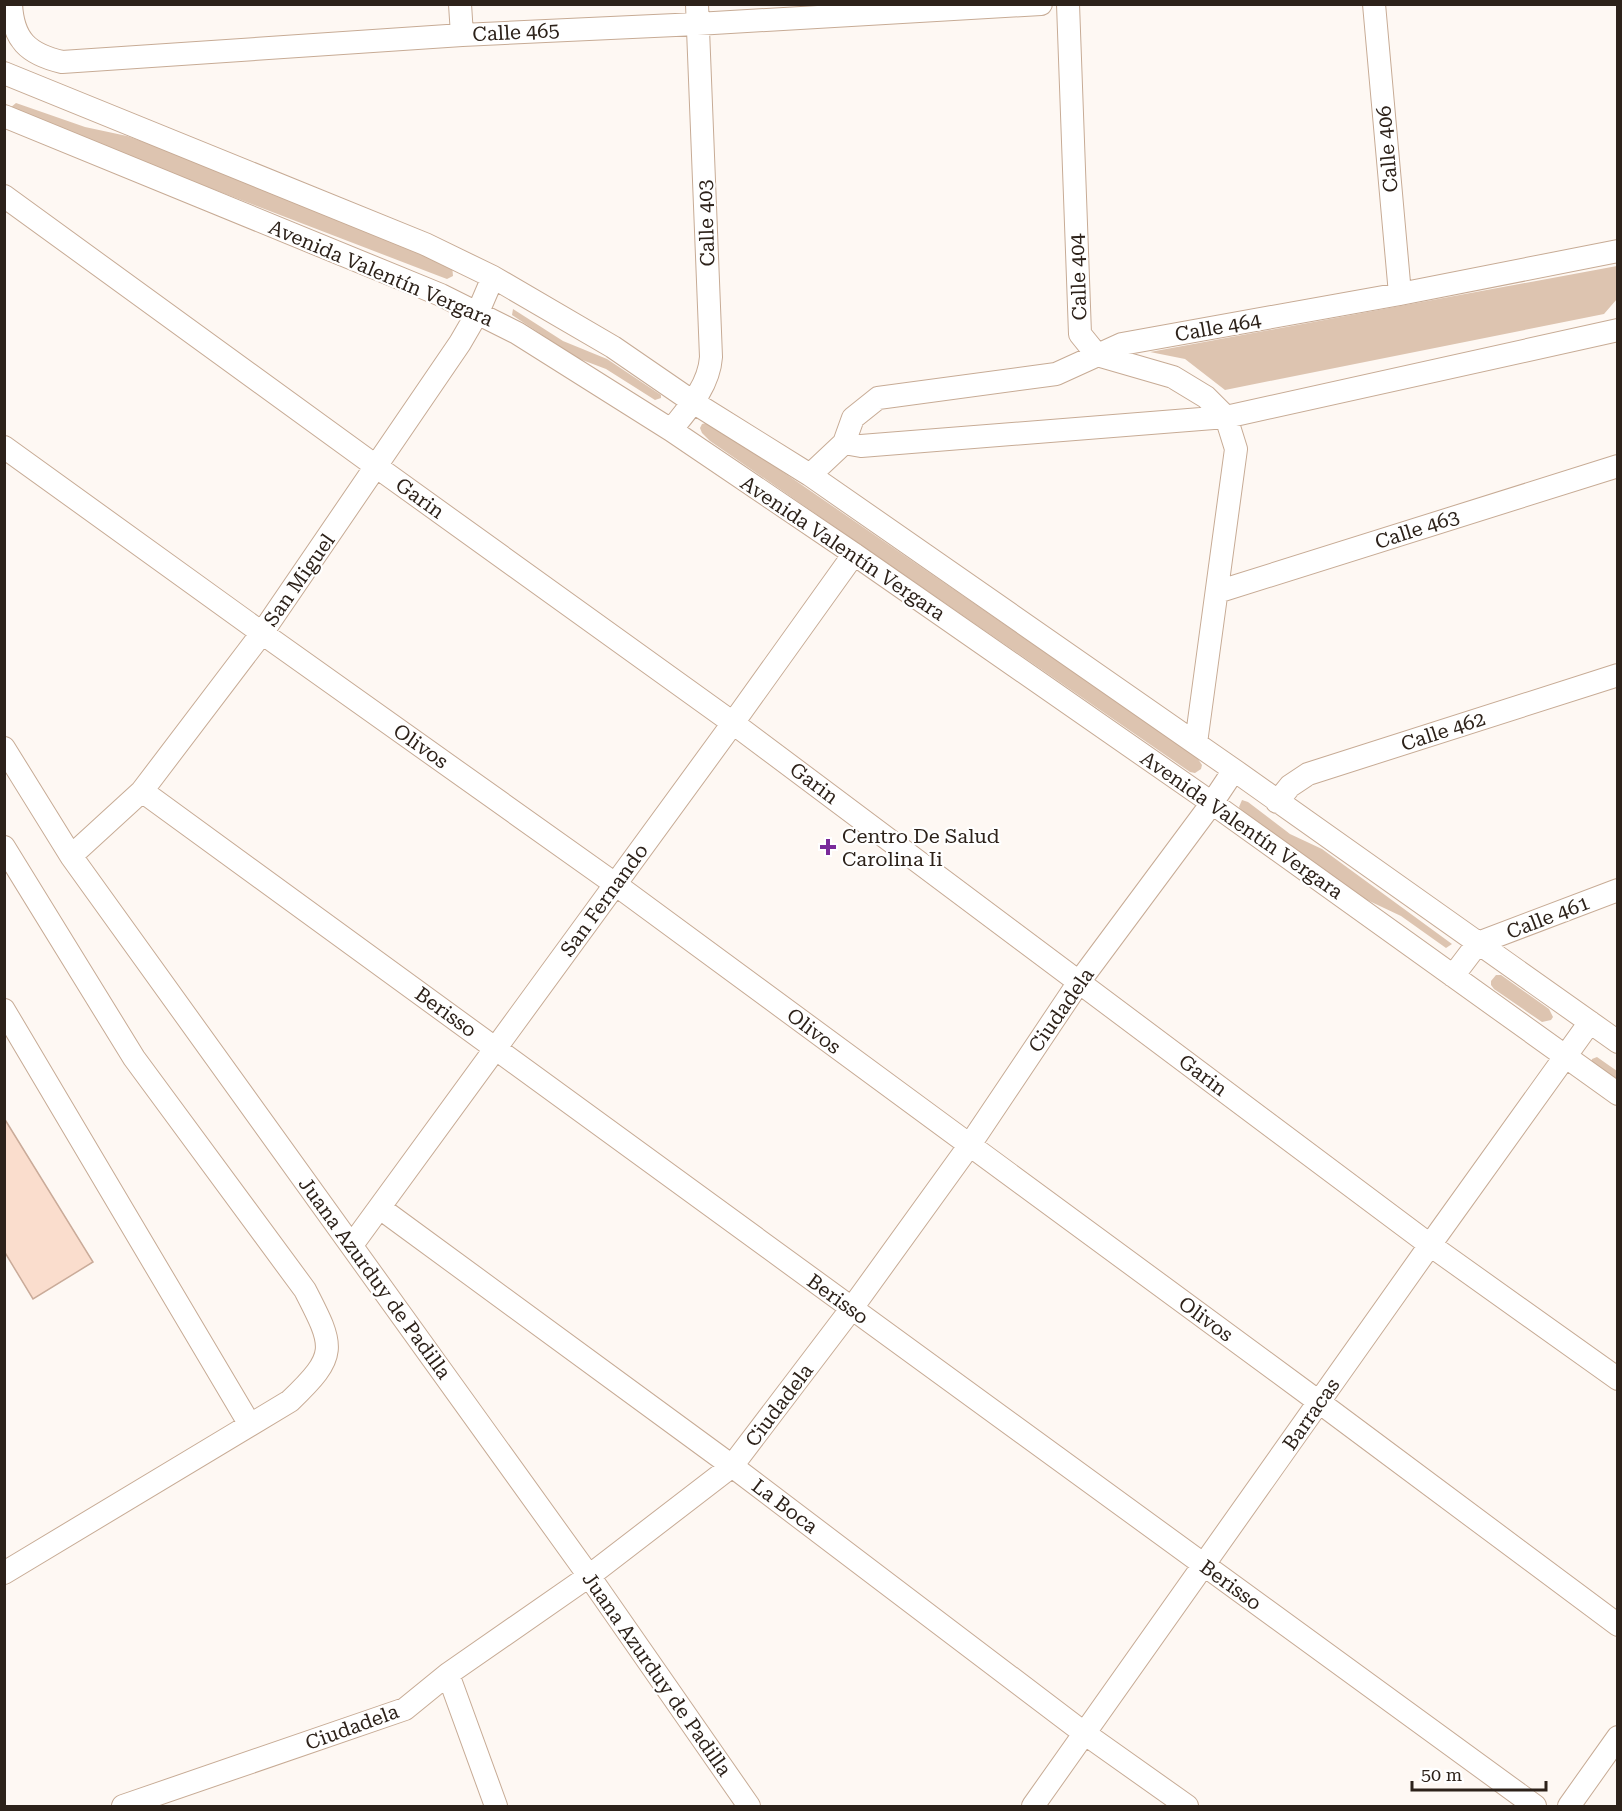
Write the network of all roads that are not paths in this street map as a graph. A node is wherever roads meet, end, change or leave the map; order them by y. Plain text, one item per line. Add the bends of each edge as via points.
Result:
1 (460, 4) edge
2 (1041, 4) edge
3 (1068, 4) edge
4 (1374, 4) edge
5 (11, 12) edge
6 (697, 14) edge
7 (462, 35) junction
8 (23, 44) junction
9 (5, 75) edge
10 (4, 116) edge
11 (4, 196) edge
12 (1617, 251) edge
13 (493, 277) junction
14 (1400, 294) junction
15 (478, 312) junction
16 (1617, 330) edge
17 (1097, 355) junction
18 (693, 402) junction
19 (1227, 417) junction
20 (671, 430) junction
21 (844, 442) junction
22 (4, 447) edge
23 (1617, 466) edge
24 (377, 467) junction
25 (810, 475) junction
26 (854, 554) junction
27 (1218, 592) junction
28 (262, 633) junction
29 (1617, 675) edge
30 (733, 723) junction
31 (1196, 743) junction
32 (4, 748) edge
33 (1234, 770) junction
34 (142, 791) junction
35 (1277, 802) junction
36 (1212, 803) junction
37 (4, 847) edge
38 (70, 856) junction
39 (615, 884) junction
40 (1617, 890) edge
41 (1478, 943) junction
42 (1453, 976) junction
43 (1079, 982) junction
44 (4, 1010) edge
45 (1590, 1022) junction
46 (1617, 1042) edge
47 (495, 1048) junction
48 (1566, 1056) junction
49 (1617, 1094) edge
50 (969, 1146) junction
51 (380, 1208) junction
52 (351, 1245) junction
53 (1430, 1245) junction
54 (852, 1308) junction
55 (1617, 1379) edge
56 (1319, 1402) junction
57 (250, 1425) junction
58 (732, 1466) junction
59 (1204, 1565) junction
60 (4, 1573) edge
61 (589, 1576) junction
62 (1617, 1625) edge
63 (448, 1674) junction
64 (1084, 1733) junction
65 (1617, 1737) edge
66 (123, 1806) edge
67 (496, 1806) edge
68 (749, 1806) edge
69 (1033, 1806) edge
70 (1187, 1806) edge
71 (1534, 1806) edge
72 (1569, 1806) edge

1 - 7 street
2 - 6 street, Calle 465
3 - 17 street, Calle 404 via 1080,334
4 - 14 street, Calle 406
5 - 8 street via 15,32
6 - 7 street, Calle 465
6 - 18 street, Calle 403 via 711,357 708,374
7 - 8 street, Calle 465 via 62,62
8 - 9 street
9 - 13 street, Avenida Valentín Vergara via 425,244
10 - 15 street, Avenida Valentín Vergara
11 - 24 street, Garin
12 - 14 street, Calle 464
13 - 15 street, San Miguel
13 - 18 street, Avenida Valentín Vergara via 613,347
14 - 17 street, Calle 464 via 1122,344
15 - 20 street, Avenida Valentín Vergara
15 - 24 street, San Miguel
16 - 19 street
17 - 19 street via 1173,377 1206,397
17 - 21 street, Calle 464 via 1056,374 878,398 853,418
18 - 20 street, Calle 403
18 - 25 street, Avenida Valentín Vergara
19 - 21 street via 861,446
19 - 27 street via 1236,449
20 - 26 street, Avenida Valentín Vergara
21 - 25 street, Calle 464
22 - 28 street, Olivos
23 - 27 street, Calle 463
24 - 28 street, San Miguel
24 - 30 street, Garin
25 - 31 street, Avenida Valentín Vergara
26 - 30 street, San Fernando
26 - 36 street, Avenida Valentín Vergara
27 - 31 street
28 - 34 street, San Miguel
28 - 39 street, Olivos
29 - 35 street, Calle 462 via 1308,774 1290,786
30 - 39 street, San Fernando
30 - 43 street, Garin
31 - 33 street, Avenida Valentín Vergara
32 - 38 street, Juana Azurduy de Padilla
33 - 35 street, Avenida Valentín Vergara
33 - 36 street, Ciudadela
34 - 38 street, San Miguel
34 - 47 street, Berisso
35 - 41 street, Avenida Valentín Vergara
36 - 42 street, Avenida Valentín Vergara
36 - 43 street, Ciudadela
37 - 57 street via 134,1058 305,1290 318,1315 328,1341 325,1361 290,1401
38 - 52 street, Juana Azurduy de Padilla
39 - 47 street, San Fernando
39 - 50 street, Olivos
40 - 41 street, Calle 461
41 - 42 street
41 - 45 street, Avenida Valentín Vergara
42 - 48 street, Avenida Valentín Vergara
43 - 50 street, Ciudadela
43 - 53 street, Garin
44 - 57 street
45 - 46 street, Avenida Valentín Vergara
45 - 48 street, Barracas
47 - 51 street, San Fernando
47 - 54 street, Berisso
48 - 49 street, Avenida Valentín Vergara
48 - 53 street, Barracas
50 - 54 street, Ciudadela
50 - 56 street, Olivos
51 - 52 street, San Fernando
51 - 58 street, La Boca
52 - 61 street, Juana Azurduy de Padilla
53 - 55 street, Garin
53 - 56 street, Barracas
54 - 58 street, Ciudadela
54 - 59 street, Berisso
56 - 59 street, Barracas
56 - 62 street, Olivos
57 - 60 street
58 - 61 street, Ciudadela
58 - 64 street, La Boca
59 - 64 street, Barracas
59 - 71 street, Berisso
61 - 63 street, Ciudadela
61 - 68 street, Juana Azurduy de Padilla
63 - 66 street, Ciudadela via 405,1709
63 - 67 street
64 - 69 street, Barracas
64 - 70 street, La Boca
65 - 72 street

